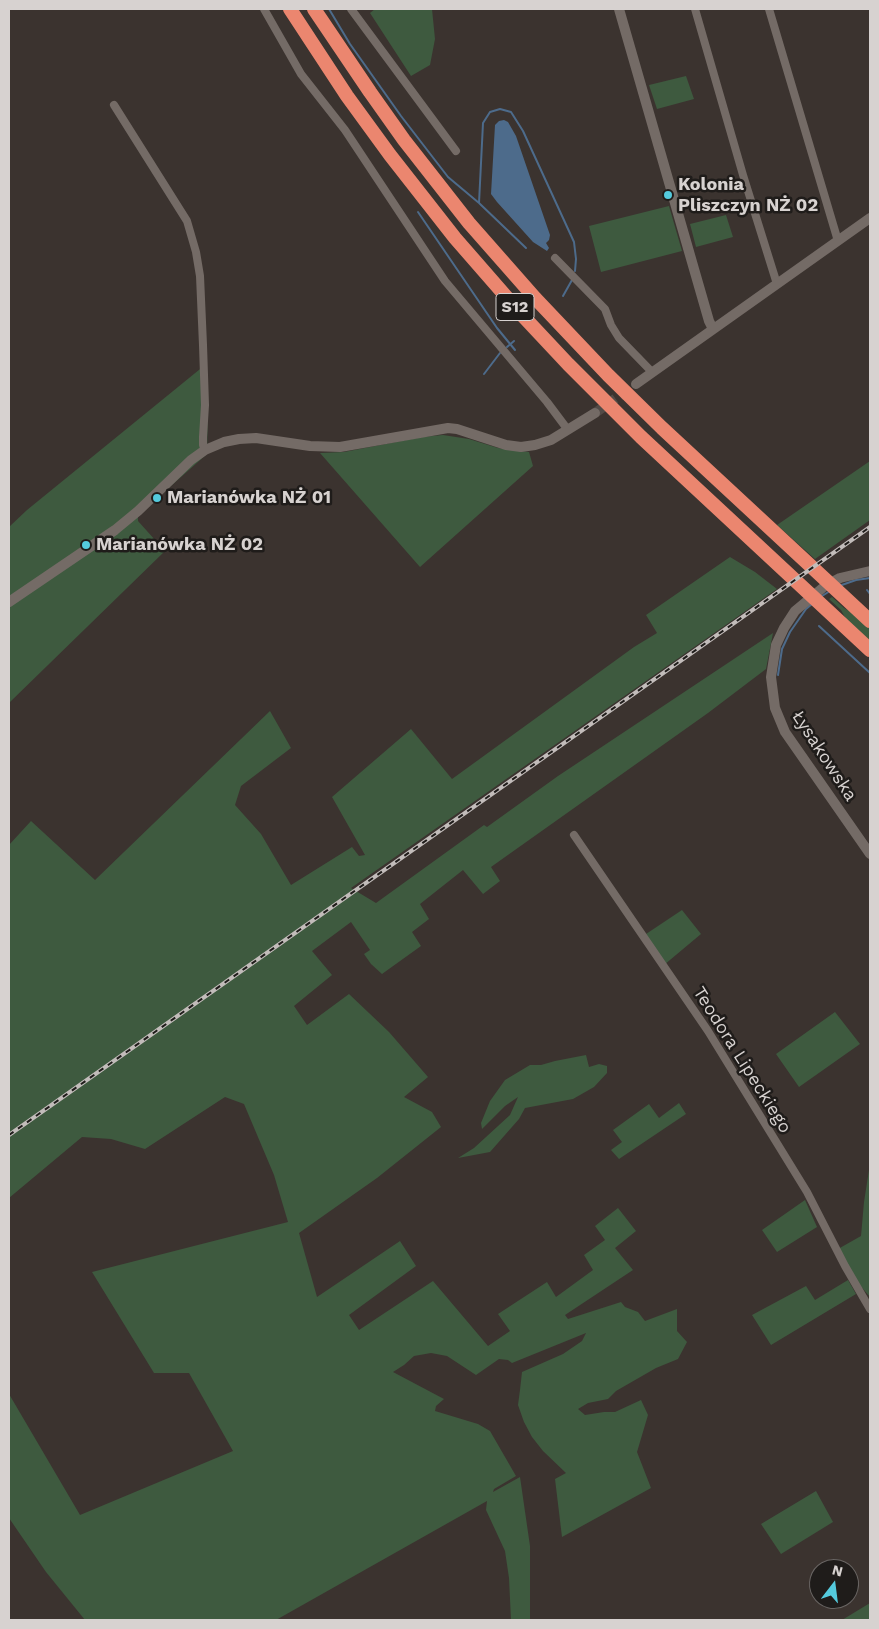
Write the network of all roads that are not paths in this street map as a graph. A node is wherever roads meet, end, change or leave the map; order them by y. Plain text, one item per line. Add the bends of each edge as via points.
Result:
1 (264, 9) edge
2 (290, 9) edge
3 (314, 9) edge
4 (351, 9) edge
5 (619, 9) edge
6 (694, 9) edge
7 (769, 9) edge
8 (114, 105) dead end
9 (456, 151) dead end
10 (870, 218) edge
11 (838, 241) junction
12 (555, 258) dead end
13 (777, 284) junction
14 (713, 329) junction
15 (652, 372) junction
16 (636, 384) tunnel mouth
17 (595, 413) tunnel mouth
18 (568, 430) junction
19 (205, 450) junction
20 (870, 571) edge
21 (9, 602) edge
22 (870, 621) edge
23 (870, 650) edge
24 (574, 835) dead end
25 (870, 854) edge
26 (870, 1309) edge

1 - 18 street via 301,74 345,130 444,279
2 - 23 highway, S12 via 390,155 455,238 518,310 635,430
3 - 22 highway, S12 via 410,147 529,291 621,388
4 - 9 street
5 - 14 street
6 - 13 street
7 - 11 street
8 - 19 street via 187,221 194,245 200,276
10 - 11 street
11 - 13 street
12 - 15 street via 605,309 619,338
13 - 14 street
14 - 15 street
15 - 16 street
17 - 18 street
18 - 19 street via 543,443 521,447 448,428 340,447 245,438
19 - 21 street via 181,468 120,526
20 - 25 street, Łysakowska via 833,582 803,603 780,636 771,677 775,708 785,732
24 - 26 street, Teodora Lipeckiego via 708,1031 807,1192

